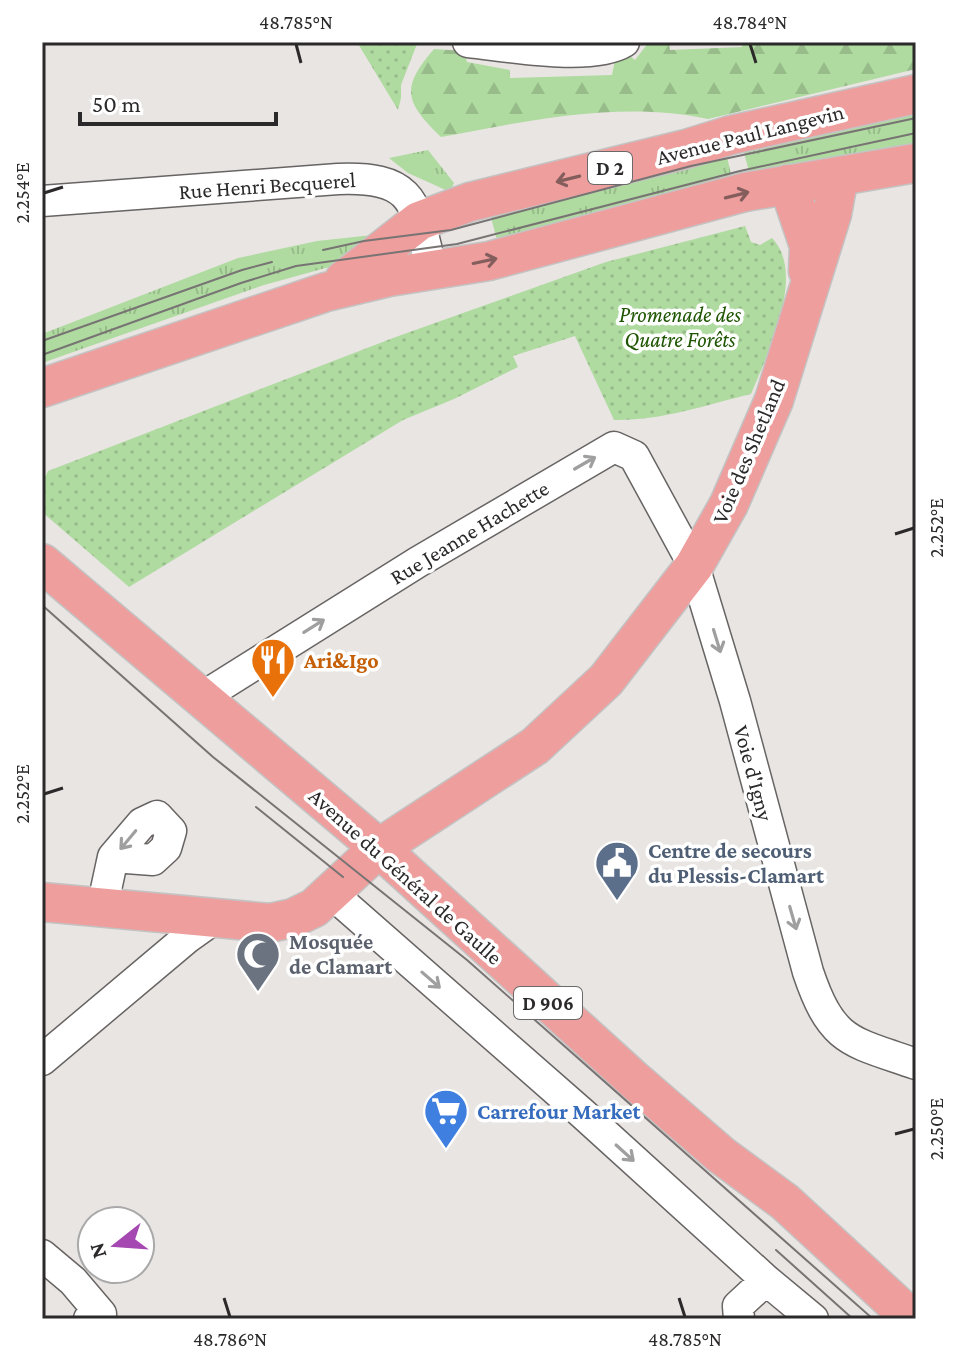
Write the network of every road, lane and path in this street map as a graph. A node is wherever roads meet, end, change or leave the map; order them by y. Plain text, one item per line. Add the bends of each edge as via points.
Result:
1 (468, 42) edge
2 (624, 42) edge
3 (916, 94) edge
4 (916, 163) edge
5 (839, 176) junction
6 (788, 184) junction
7 (42, 201) edge
8 (419, 221) junction
9 (432, 271) junction
10 (808, 286) junction
11 (326, 292) junction
12 (42, 388) edge
13 (42, 563) edge
14 (694, 566) junction
15 (201, 698) junction
16 (379, 848) junction
17 (113, 857) dead end
18 (330, 892) junction
19 (42, 902) edge
20 (102, 908) junction
21 (215, 918) junction
22 (42, 1060) edge
23 (916, 1064) edge
24 (42, 1255) edge
25 (766, 1280) junction
26 (102, 1317) edge
27 (739, 1319) edge
28 (813, 1319) edge
29 (912, 1319) edge

1 - 2 street via 586,52 606,51
3 -> 8 main road, Avenue Paul Langevin / D 2 via 731,135 470,202
4 - 5 main road, Avenue Paul Langevin / D 2
5 - 6 main road, Avenue Paul Langevin / D 2
5 - 10 main road, Voie des Shetland
9 -> 6 main road, Avenue Paul Langevin / D 2
6 - 10 main road, Voie des Shetland via 809,246
7 - 8 street, Rue Henri Becquerel via 366,178 401,189
8 - 9 street, Rue Henri Becquerel
8 - 11 main road, Avenue Paul Langevin / D 2
9 - 11 main road, Avenue Paul Langevin / D 2
10 - 14 main road, Voie des Shetland via 774,400 729,504
11 - 12 main road, Avenue Paul Langevin / D 2
13 - 15 main road, Avenue du Général de Gaulle / D 906
15 -> 14 street, Rue Jeanne Hachette via 614,447 634,456
14 - 16 main road, Voie des Shetland via 606,680 535,746
14 -> 23 street, Voie d'Igny via 819,1006 843,1037
15 - 16 main road, Avenue du Général de Gaulle / D 906
16 - 18 main road, Voie des Shetland
16 - 29 main road, Avenue du Général de Gaulle / D 906 via 633,1079 785,1202
17 -> 20 street
18 - 21 main road, Voie des Shetland via 293,918 270,923
18 -> 25 street
19 - 20 main road, Voie des Shetland
20 - 21 main road, Voie des Shetland
21 - 22 street
24 - 26 street via 73,1281
25 - 27 street via 738,1306
25 - 28 street

